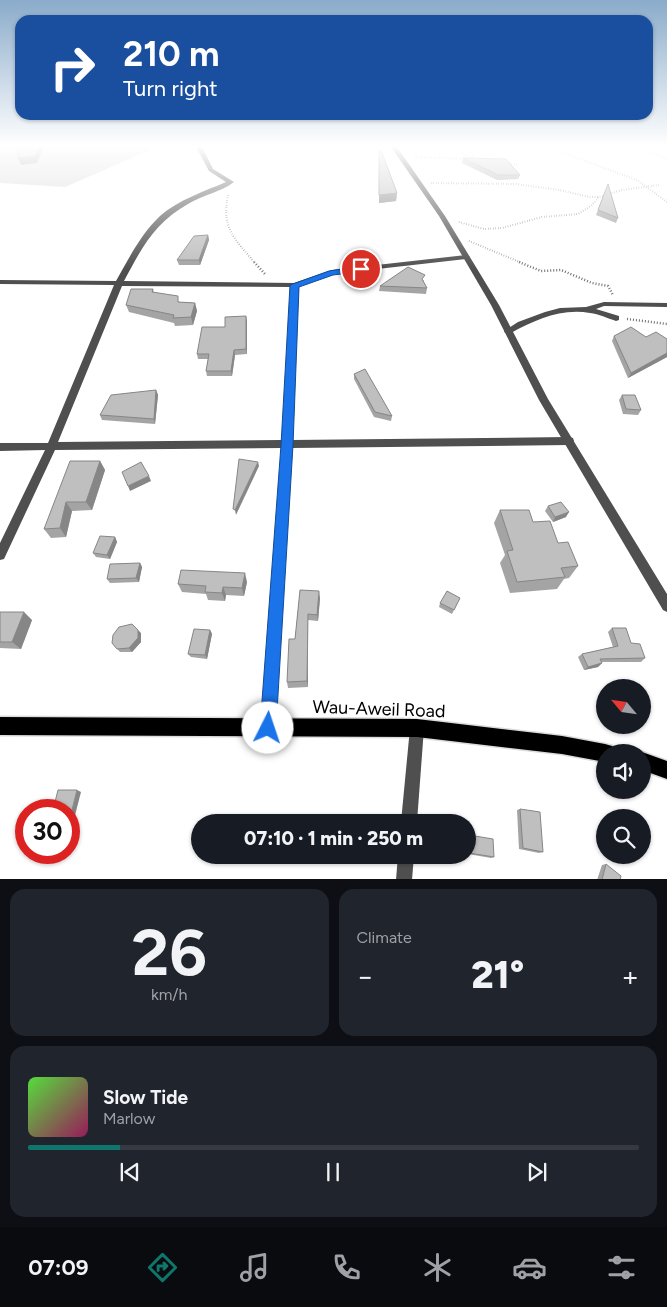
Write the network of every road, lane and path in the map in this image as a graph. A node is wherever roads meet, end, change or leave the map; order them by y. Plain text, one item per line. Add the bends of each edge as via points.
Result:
1 (217, 188) edge
2 (230, 188) edge
3 (422, 188) edge
4 (545, 188) edge
5 (637, 188) edge
6 (646, 188) edge
7 (599, 197) junction
8 (667, 202) edge
9 (442, 216) junction
10 (453, 236) junction
11 (466, 257) junction
12 (0, 282) edge
13 (119, 283) junction
14 (294, 285) junction
15 (619, 304) junction
16 (667, 305) edge
17 (587, 309) junction
18 (616, 318) joint
19 (667, 324) edge
20 (508, 332) junction
21 (568, 441) junction
22 (287, 445) junction
23 (52, 446) junction
24 (0, 447) edge
25 (0, 555) edge
26 (667, 606) edge
27 (0, 726) edge
28 (268, 728) junction
29 (417, 728) junction
30 (596, 751) edge
31 (651, 764) edge
32 (667, 770) edge
33 (409, 814) edge
34 (405, 864) edge
35 (404, 879) edge

1 - 13 street via 163,217 141,243
2 - 14 path via 225,209 230,234 263,274
3 - 9 street
4 - 7 path
5 - 7 path
6 - 8 path
7 - 9 path via 589,210 574,216 543,216 497,230 477,229
9 - 10 street
10 - 11 street
10 - 15 path via 486,246 540,271 561,270 608,286
11 - 14 street via 332,272
11 - 20 street
12 - 13 street
13 - 14 street
13 - 23 street
14 - 22 street
15 - 16 street
15 - 17 street
17 - 18 street
17 - 20 street via 553,311 534,317
18 - 19 path
20 - 21 street
21 - 22 street
21 - 26 street
22 - 23 street
22 - 28 street
23 - 24 street
23 - 25 street
27 - 28 main road, Wau-Aweil Road
28 - 29 main road, Wau-Aweil Road
29 - 30 main road, Wau-Aweil Road
29 - 33 street
31 - 32 main road
34 - 35 street

